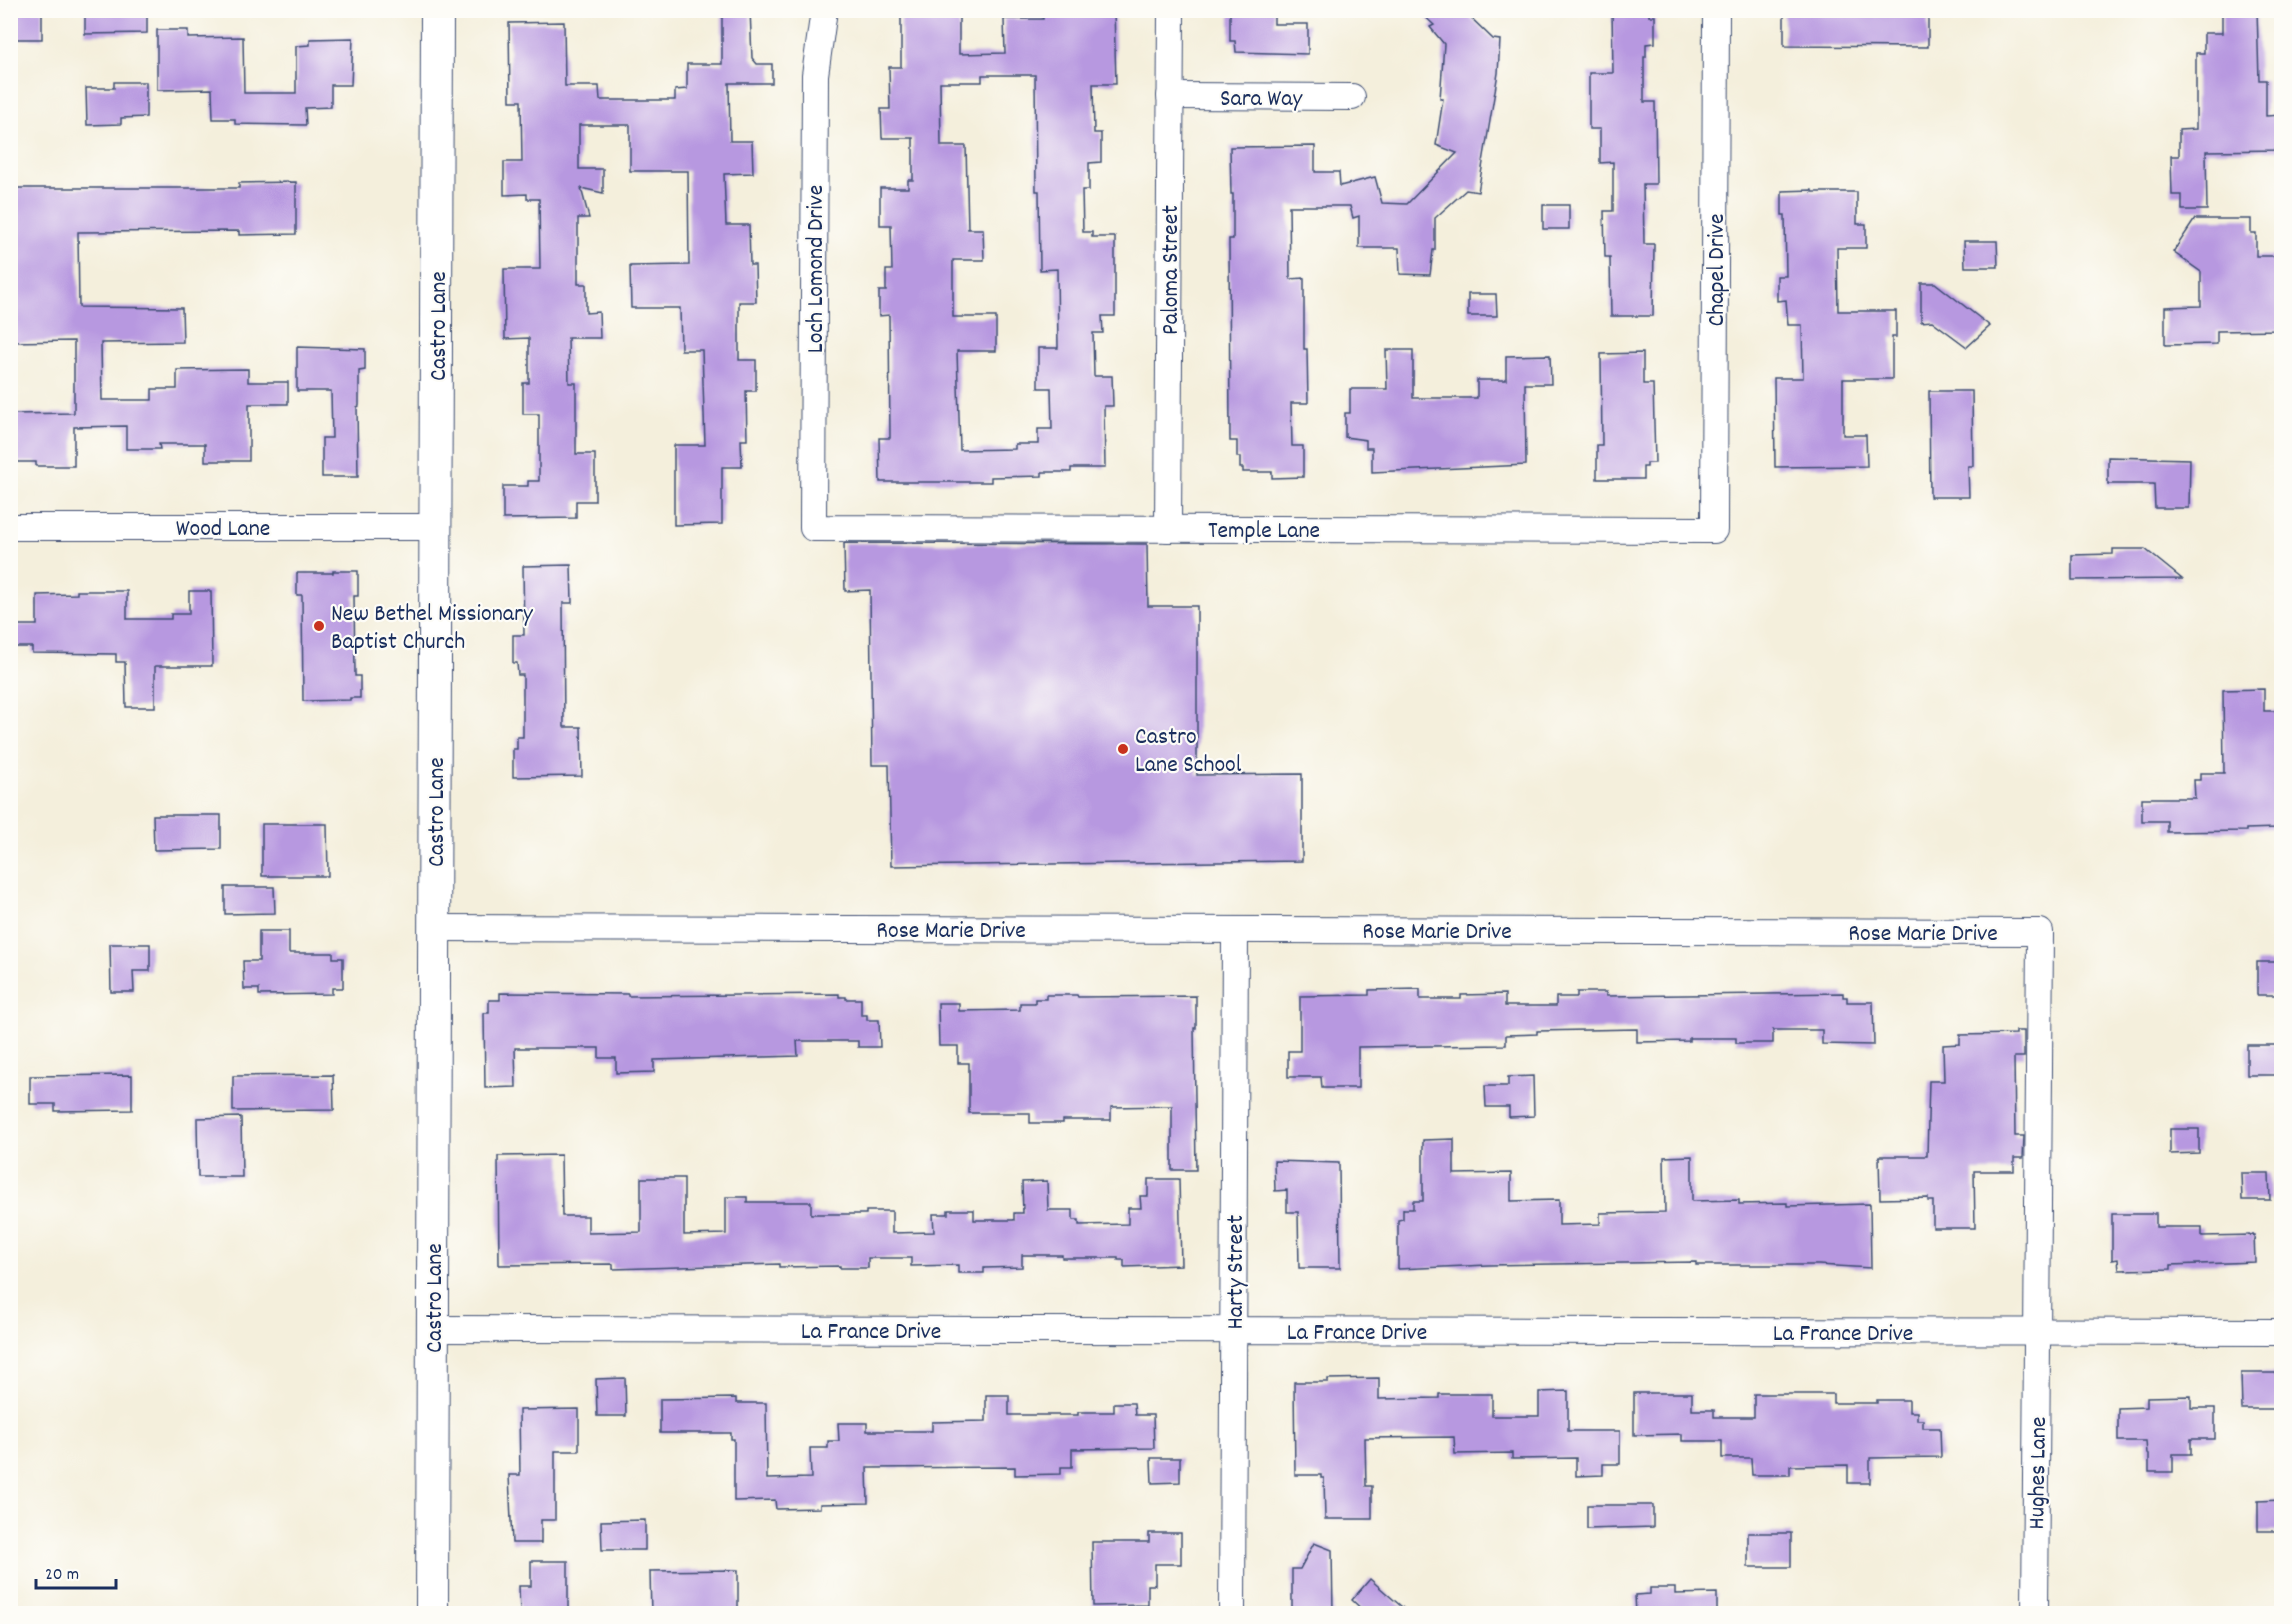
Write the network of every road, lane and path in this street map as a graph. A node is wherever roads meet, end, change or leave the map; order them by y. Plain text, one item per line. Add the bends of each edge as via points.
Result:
1 (437, 10) edge
2 (824, 10) edge
3 (1171, 10) edge
4 (1716, 10) edge
5 (1170, 96) junction
6 (1352, 97) dead end
7 (10, 527) edge
8 (436, 527) junction
9 (813, 528) joint
10 (1168, 529) junction
11 (1714, 530) joint
12 (434, 928) junction
13 (1235, 930) junction
14 (433, 1329) junction
15 (1233, 1330) junction
16 (2038, 1332) junction
17 (2282, 1332) edge
18 (432, 1614) edge
19 (1232, 1614) edge
20 (2034, 1614) edge

1 - 8 street, Castro Lane
2 - 9 street, Loch Lomond Drive via 815,75
3 - 5 street, Paloma Street
4 - 11 street, Chapel Drive
5 - 6 street, Sara Way
5 - 10 street, Paloma Street
7 - 8 street, Wood Lane
8 - 12 street, Castro Lane
9 - 10 street, Temple Lane
10 - 11 street, Temple Lane
12 - 13 street, Rose Marie Drive
12 - 14 street, Castro Lane
13 - 15 street, Harty Street
13 - 16 street, Rose Marie Drive via 2040,932
14 - 15 street, La France Drive
14 - 18 street, Castro Lane
15 - 16 street, La France Drive
15 - 19 street, Harty Street
16 - 17 street, La France Drive
16 - 20 street, Hughes Lane

